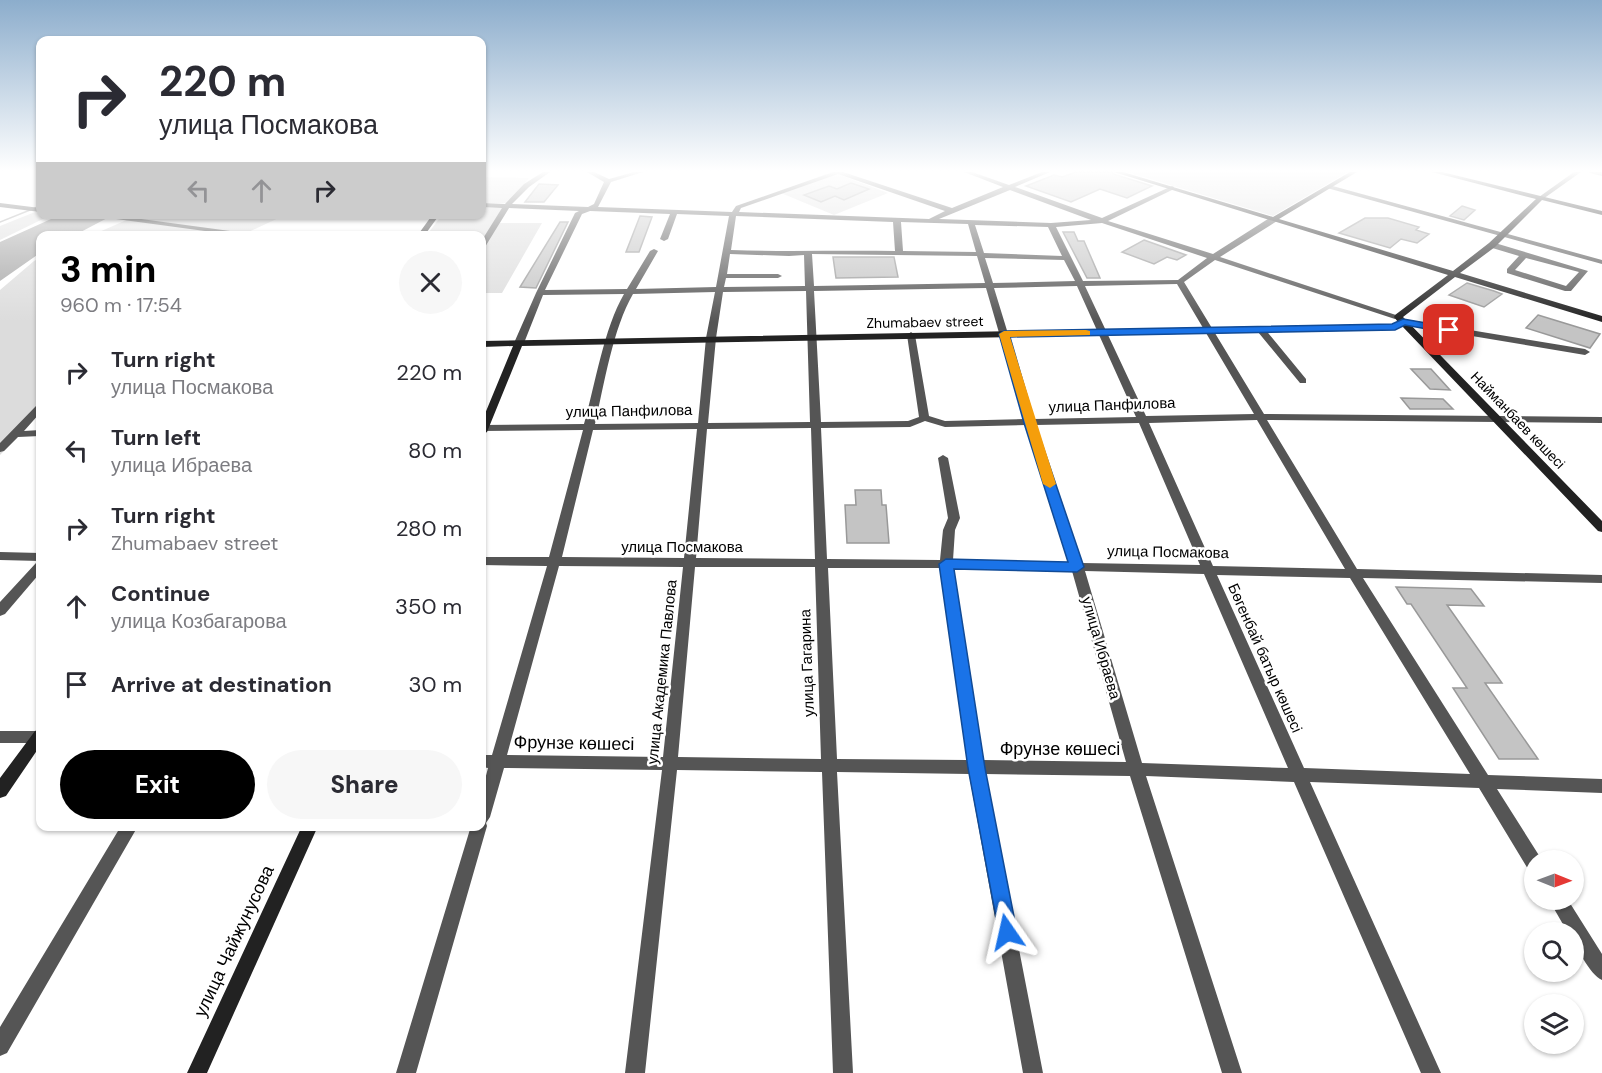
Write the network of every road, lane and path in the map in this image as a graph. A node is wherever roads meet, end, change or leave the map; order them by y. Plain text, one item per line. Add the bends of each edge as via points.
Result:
1 (149, 222) edge
2 (496, 222) edge
3 (575, 222) edge
4 (671, 222) edge
5 (731, 222) edge
6 (897, 222) edge
7 (950, 222) edge
8 (1081, 222) edge
9 (1108, 222) edge
10 (1269, 222) edge
11 (1284, 222) edge
12 (1455, 222) edge
13 (1516, 222) edge
14 (971, 223) junction
15 (1051, 225) junction
16 (222, 231) edge
17 (1502, 235) junction
18 (486, 238) edge
19 (664, 239) dead end
20 (1492, 245) junction
21 (654, 251) dead end
22 (725, 252) junction
23 (808, 252) junction
24 (899, 253) junction
25 (978, 254) junction
26 (1524, 255) junction
27 (1212, 257) junction
28 (1066, 258) junction
29 (1602, 262) edge
30 (1455, 274) junction
31 (778, 276) dead end
32 (1180, 282) junction
33 (720, 283) junction
34 (1079, 284) junction
35 (989, 285) junction
36 (809, 287) junction
37 (631, 290) junction
38 (540, 293) junction
39 (1602, 319) edge
40 (1401, 320) junction
41 (1261, 330) junction
42 (1210, 331) junction
43 (1104, 333) junction
44 (1004, 334) junction
45 (910, 335) junction
46 (813, 337) junction
47 (711, 338) junction
48 (611, 340) junction
49 (519, 343) junction
50 (486, 344) edge
51 (1585, 352) dead end
52 (1303, 381) dead end
53 (36, 412) edge
54 (1259, 417) junction
55 (924, 418) junction
56 (1142, 419) junction
57 (1497, 419) junction
58 (1602, 420) edge
59 (486, 421) edge
60 (815, 423) junction
61 (1030, 423) junction
62 (702, 425) junction
63 (590, 426) junction
64 (486, 430) edge
65 (36, 433) edge
66 (16, 434) junction
67 (0, 449) edge
68 (943, 458) dead end
69 (1602, 528) edge
70 (0, 556) edge
71 (36, 557) edge
72 (486, 561) edge
73 (554, 563) junction
74 (820, 563) junction
75 (690, 564) junction
76 (946, 564) junction
77 (1077, 567) junction
78 (36, 570) edge
79 (1209, 570) junction
80 (1354, 574) junction
81 (1602, 579) edge
82 (0, 611) edge
83 (36, 736) edge
84 (0, 737) edge
85 (36, 742) edge
86 (486, 761) edge
87 (498, 762) junction
88 (670, 765) junction
89 (827, 765) junction
90 (976, 768) junction
91 (1136, 769) junction
92 (1299, 776) junction
93 (1483, 780) junction
94 (1602, 786) edge
95 (0, 791) edge
96 (486, 803) edge
97 (127, 831) edge
98 (308, 831) edge
99 (478, 831) edge
100 (1526, 850) edge
101 (1564, 910) edge
102 (1602, 971) edge
103 (0, 1046) edge
104 (197, 1073) edge
105 (406, 1073) edge
106 (635, 1073) edge
107 (843, 1073) edge
108 (1034, 1073) edge
109 (1232, 1073) edge
110 (1431, 1073) edge

1 - 16 street
2 - 18 street
3 - 38 street
4 - 19 street
5 - 22 street, улица Академика Павлова
6 - 24 street
7 - 14 street
8 - 15 street
9 - 27 street
10 - 27 street
11 - 30 street
12 - 17 street
13 - 17 street
14 - 15 street
14 - 25 street, улица Ибраева
15 - 28 street, Бөгенбай батыр көшесі
17 - 20 street
17 - 29 street
20 - 26 street
20 - 30 street
21 - 37 street
22 - 23 street
22 - 33 street, улица Академика Павлова
23 - 24 street
23 - 36 street, улица Гагарина
24 - 25 street
25 - 28 street
25 - 35 street, улица Ибраева
26 - 26 street via 1510,271 1568,289 1584,271
27 - 32 street
27 - 40 street
28 - 34 street, Бөгенбай батыр көшесі
30 - 39 street
30 - 40 street
31 - 33 street
32 - 34 street
32 - 42 street
33 - 36 street
33 - 37 street
33 - 47 street, улица Академика Павлова
34 - 35 street
34 - 43 street, Бөгенбай батыр көшесі
35 - 36 street
35 - 44 street, улица Ибраева
36 - 46 street, улица Гагарина
37 - 38 street
37 - 48 street
38 - 49 street
40 - 41 street, Zhumabaev street via 1395,327
40 - 51 street
40 - 57 street, Найманбаев көшесі
41 - 42 street, Zhumabaev street
41 - 52 street
42 - 43 street, Zhumabaev street
42 - 54 street
43 - 44 street, Zhumabaev street
43 - 56 street, Бөгенбай батыр көшесі
44 - 45 street, Zhumabaev street
44 - 61 street, улица Ибраева
45 - 46 street, Zhumabaev street
45 - 55 street
46 - 47 street, Zhumabaev street
46 - 60 street, улица Гагарина
47 - 48 street, Zhumabaev street
47 - 62 street, улица Академика Павлова
48 - 49 street, Zhumabaev street
48 - 63 street
49 - 50 street, Zhumabaev street
49 - 59 street
53 - 66 street
54 - 56 street, улица Панфилова
54 - 57 street, улица Панфилова
54 - 80 street
55 - 60 street, улица Панфилова via 910,424
55 - 61 street, улица Панфилова via 945,424
56 - 61 street, улица Панфилова
56 - 79 street, Бөгенбай батыр көшесі
57 - 58 street, улица Панфилова
57 - 69 street, Найманбаев көшесі
60 - 62 street, улица Панфилова
60 - 74 street, улица Гагарина
61 - 77 street, улица Ибраева
62 - 63 street, улица Панфилова
62 - 75 street, улица Академика Павлова
63 - 64 street, улица Панфилова
63 - 73 street
65 - 66 street
66 - 67 street
68 - 76 street via 954,518
70 - 71 street
72 - 73 street, улица Посмакова
73 - 75 street, улица Посмакова
73 - 87 street
74 - 75 street, улица Посмакова
74 - 76 street, улица Посмакова
74 - 89 street, улица Гагарина
75 - 88 street, улица Академика Павлова
76 - 77 street, улица Посмакова
76 - 90 street
77 - 79 street, улица Посмакова
77 - 91 street, улица Ибраева
78 - 82 street
79 - 80 street, улица Посмакова
79 - 92 street, Бөгенбай батыр көшесі
80 - 81 street, улица Посмакова
80 - 93 street
83 - 84 street
85 - 95 street
86 - 87 street, Фрунзе көшесі
87 - 88 street, Фрунзе көшесі
87 - 96 street
88 - 89 street, Фрунзе көшесі
88 - 106 street, улица Академика Павлова
89 - 90 street, Фрунзе көшесі
89 - 107 street, улица Гагарина
90 - 91 street, Фрунзе көшесі
90 - 108 street
91 - 92 street, Фрунзе көшесі
91 - 109 street, улица Ибраева
92 - 93 street, Фрунзе көшесі
92 - 110 street, Бөгенбай батыр көшесі
93 - 94 street, Фрунзе көшесі
93 - 100 street
97 - 103 street
98 - 104 street, улица Чайжунусова
99 - 105 street
101 - 102 street

